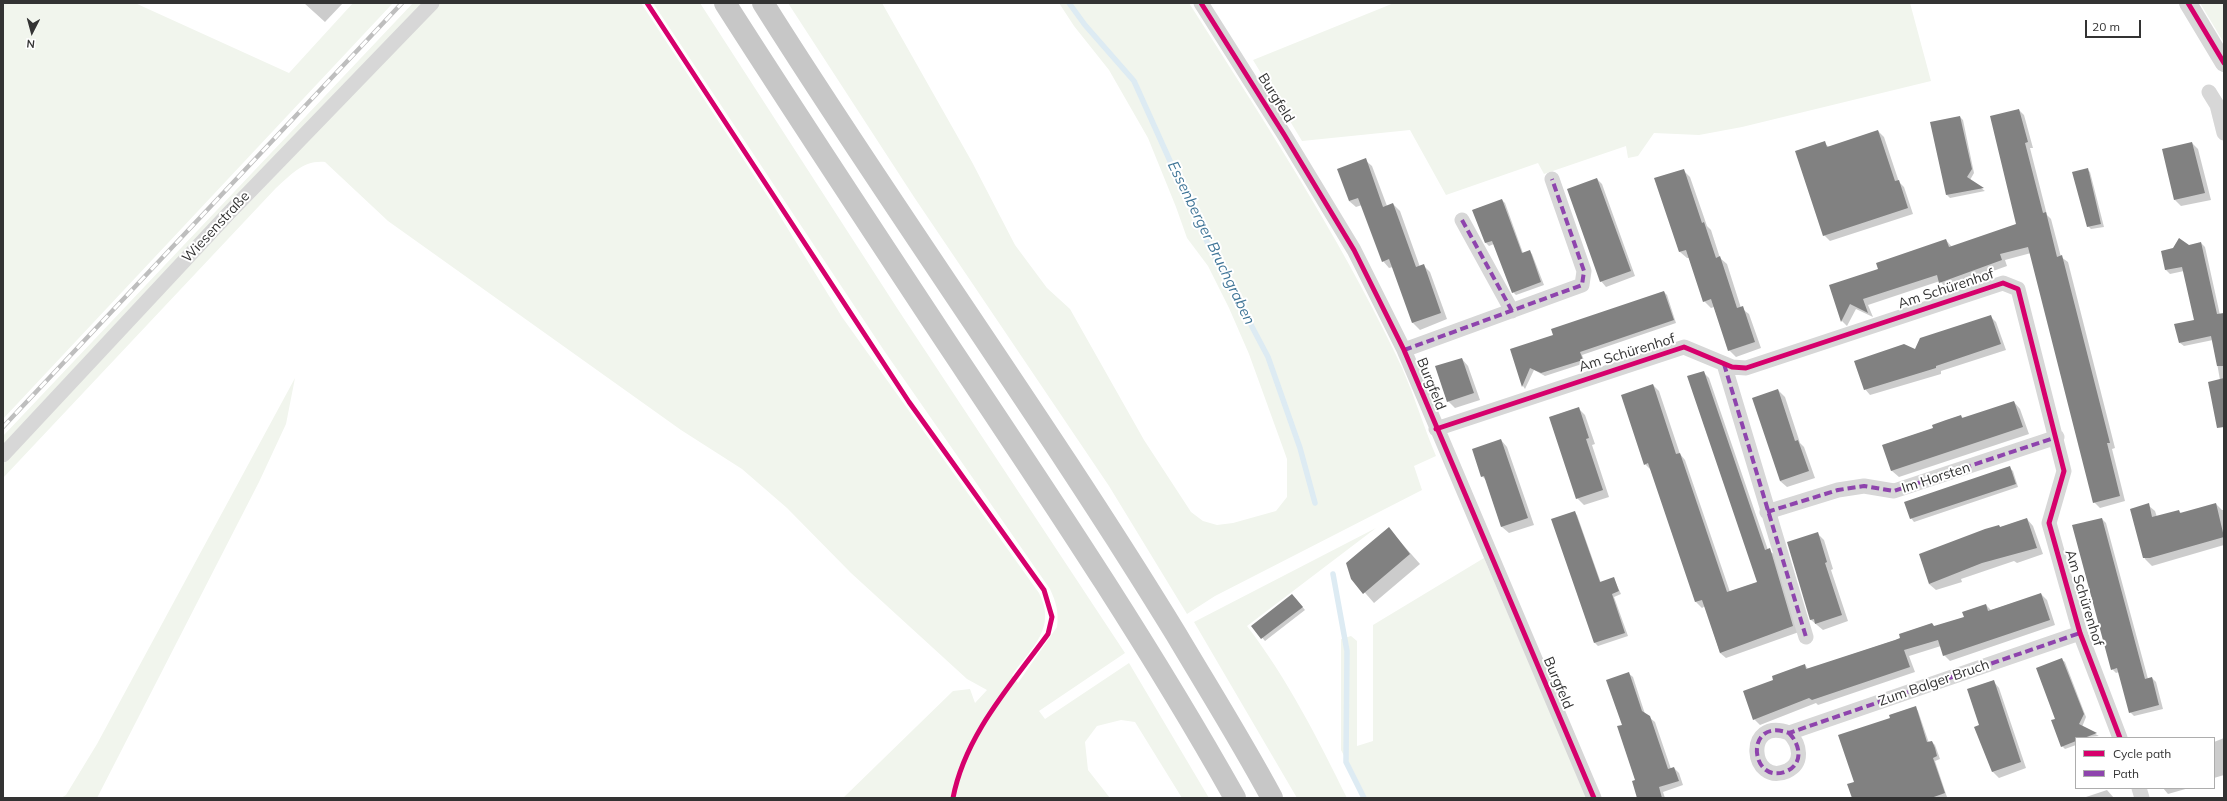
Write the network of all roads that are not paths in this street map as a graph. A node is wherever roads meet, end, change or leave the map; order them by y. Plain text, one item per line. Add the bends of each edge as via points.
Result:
1 (432, 3) edge
2 (725, 3) edge
3 (763, 3) edge
4 (1201, 3) edge
5 (2188, 3) edge
6 (2224, 63) edge
7 (2209, 92) dead end
8 (2224, 133) edge
9 (1552, 179) dead end
10 (1462, 220) dead end
11 (1512, 310) junction
12 (1404, 350) junction
13 (1724, 364) junction
14 (1436, 429) junction
15 (2057, 438) junction
16 (3, 455) edge
17 (1767, 512) junction
18 (2080, 633) junction
19 (1806, 637) dead end
20 (1789, 733) dead end
21 (2120, 737) edge
22 (1235, 798) edge
23 (1272, 798) edge
24 (1594, 798) edge

1 - 16 street, Wiesenstraße via 289,150
2 - 22 highway via 820,152 1121,606
3 - 23 highway via 836,118 1088,494 1212,694
4 - 12 street, Burgfeld via 1354,250
5 - 6 street
7 - 8 street via 2217,105
9 - 11 street, Burgfeld via 1584,271 1582,285
10 - 11 street
11 - 12 street, Burgfeld
12 - 14 street, Burgfeld
13 - 14 street, Am Schürenhof via 1684,347
13 - 15 street, Am Schürenhof via 1746,368 2003,283 2018,289
13 - 17 street
14 - 24 street, Burgfeld
15 - 17 street, Im Horsten via 1894,491 1864,486 1838,490
15 - 18 street, Am Schürenhof via 2064,471 2049,523
17 - 19 street
18 - 20 street, Zum Balger Bruch
18 - 21 street, Am Schürenhof

